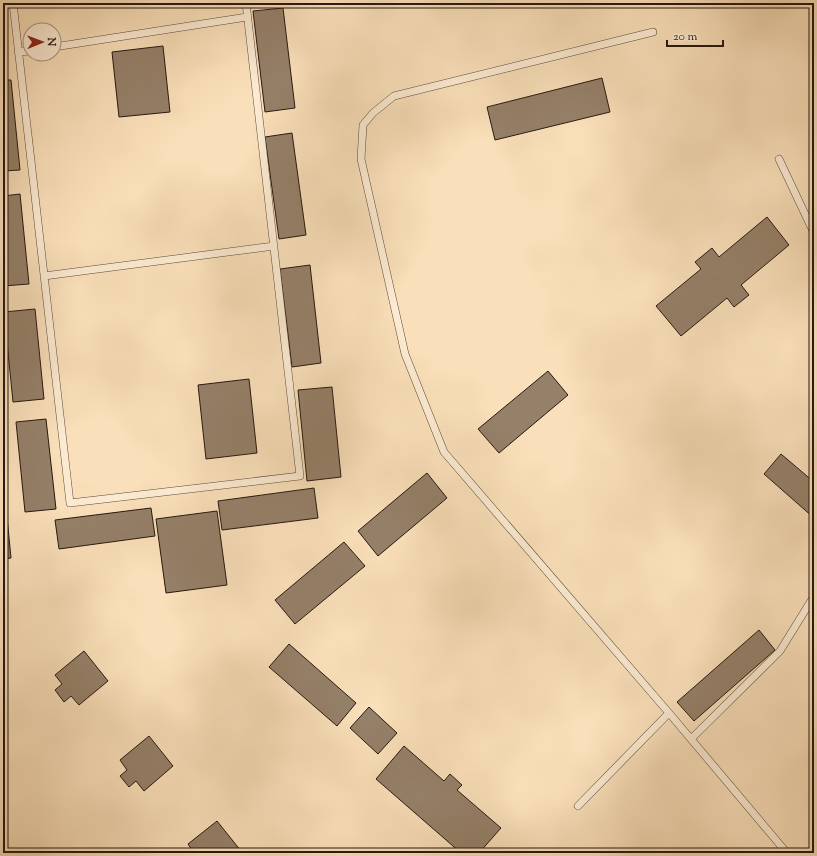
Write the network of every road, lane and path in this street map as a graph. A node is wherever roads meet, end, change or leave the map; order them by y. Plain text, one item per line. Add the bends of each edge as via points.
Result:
1 (13, 3) edge
2 (246, 3) edge
3 (247, 17) junction
4 (653, 32) dead end
5 (62, 46) edge
6 (22, 51) edge
7 (18, 52) junction
8 (778, 159) dead end
9 (814, 233) edge
10 (274, 246) junction
11 (44, 276) junction
12 (814, 596) edge
13 (669, 713) junction
14 (691, 738) junction
15 (578, 806) dead end
16 (787, 853) edge

1 - 7 lane
2 - 3 lane
3 - 5 lane
3 - 10 lane
4 - 13 lane via 394,96 373,113 363,126 361,160 405,354 444,452
6 - 7 lane
7 - 11 lane
8 - 9 lane
10 - 11 lane
10 - 11 lane via 300,476 70,503
12 - 14 lane via 780,651
13 - 14 lane
13 - 15 lane
14 - 16 lane

